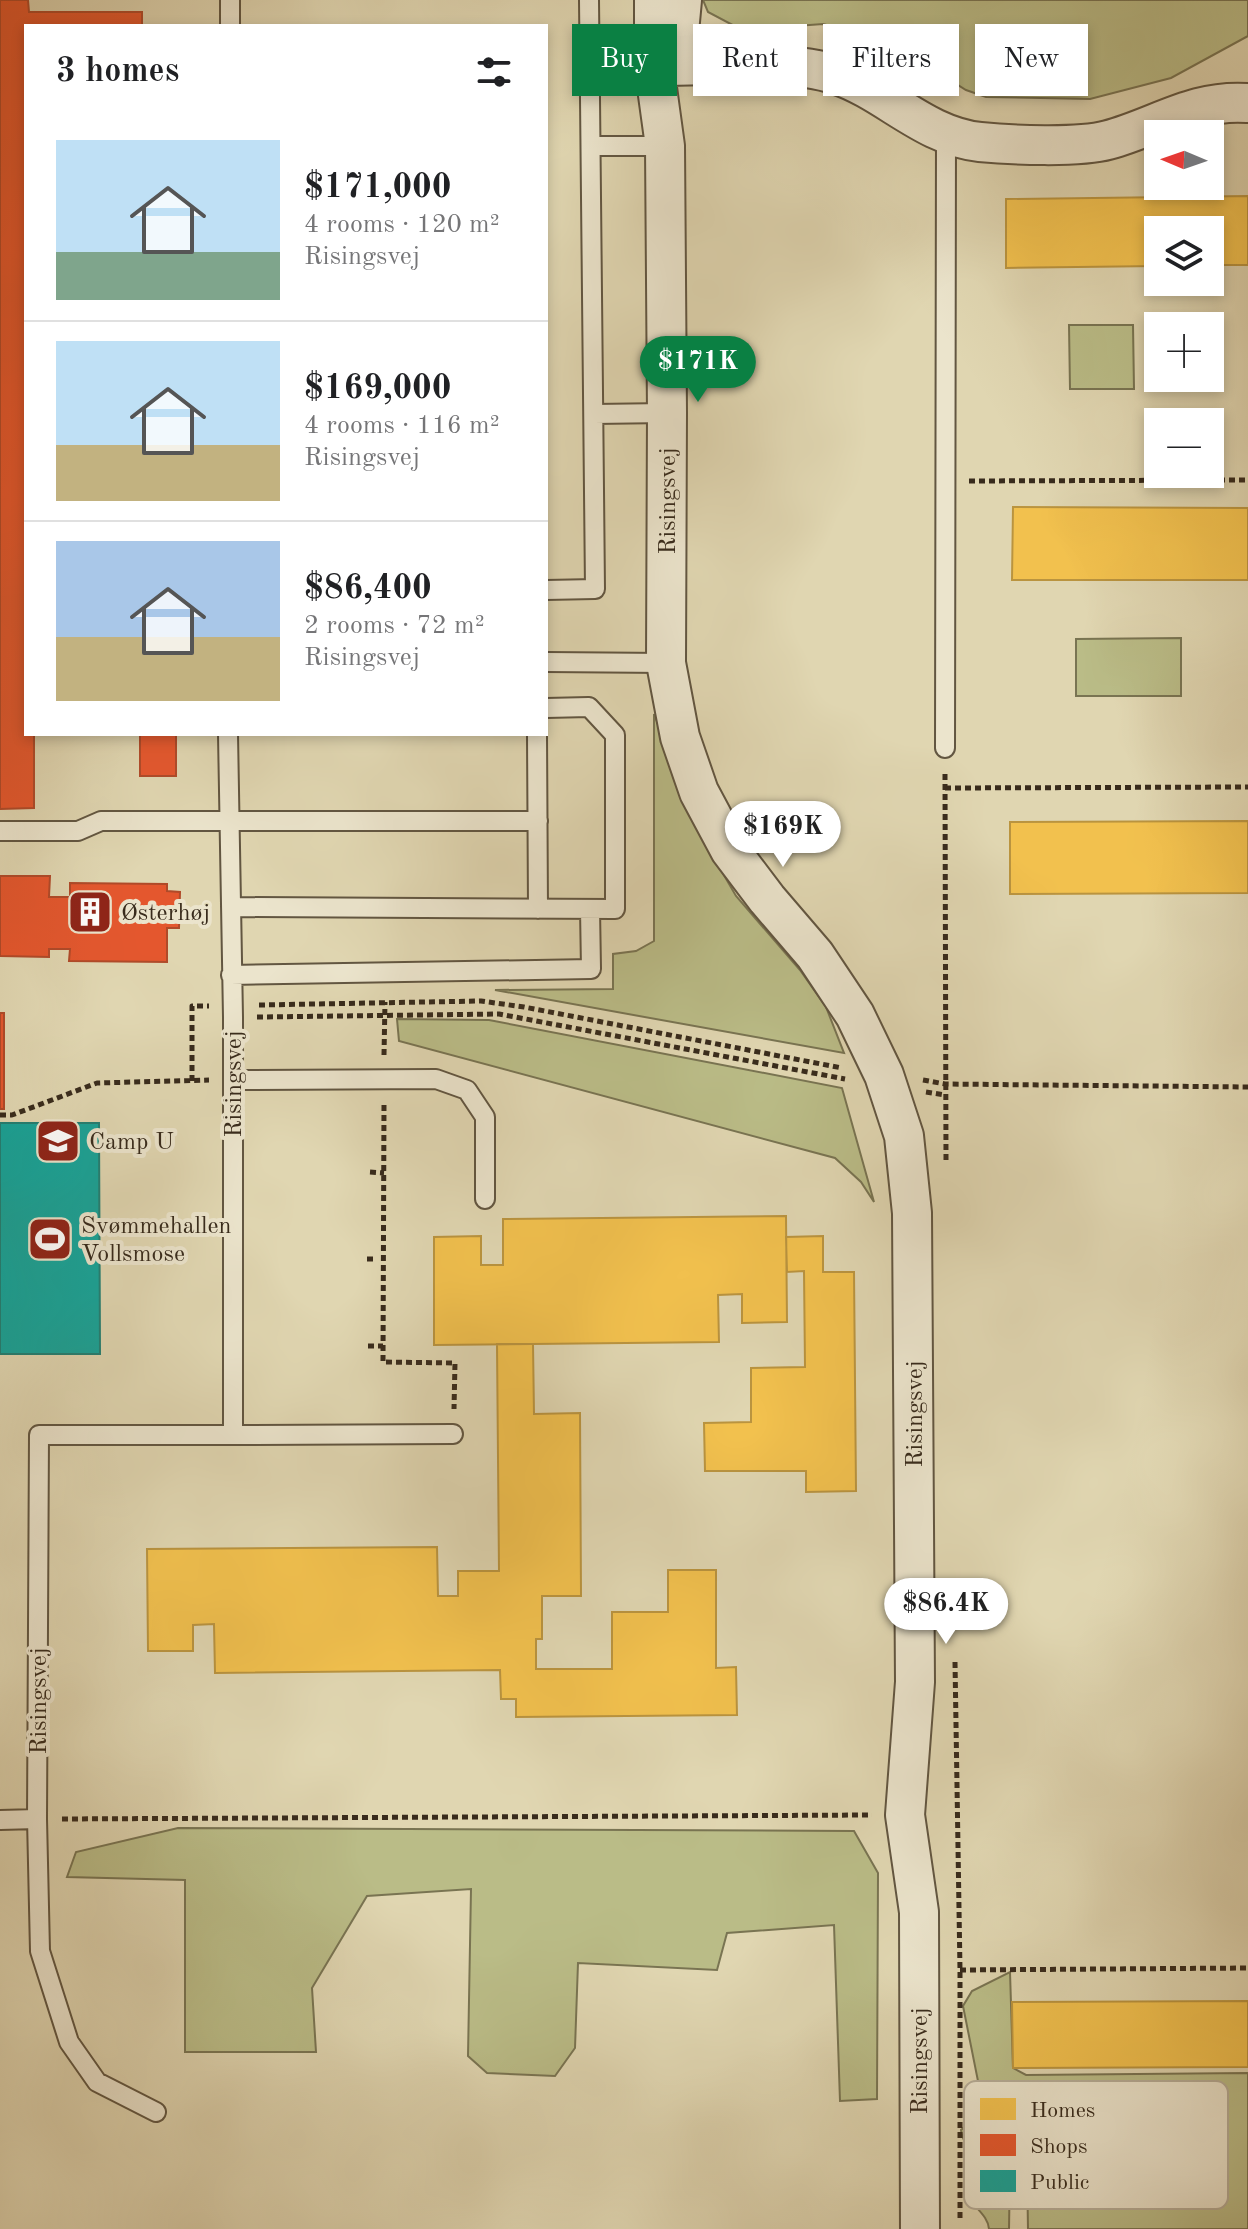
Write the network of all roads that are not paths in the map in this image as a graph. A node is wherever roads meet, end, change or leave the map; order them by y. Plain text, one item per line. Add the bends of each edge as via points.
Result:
1 (230, 0) edge
2 (589, 0) edge
3 (654, 0) edge
4 (682, 0) edge
5 (230, 24) edge
6 (658, 24) edge
7 (676, 24) edge
8 (677, 66) edge
9 (665, 96) edge
10 (1248, 103) edge
11 (946, 134) junction
12 (591, 146) junction
13 (665, 146) junction
14 (667, 413) junction
15 (594, 414) junction
16 (548, 590) edge
17 (548, 662) edge
18 (666, 663) junction
19 (548, 708) edge
20 (228, 736) edge
21 (537, 736) edge
22 (945, 748) road end
23 (229, 820) junction
24 (538, 821) junction
25 (0, 831) edge
26 (231, 907) junction
27 (538, 909) junction
28 (590, 909) junction
29 (231, 975) junction
30 (233, 1080) junction
31 (485, 1199) dead end
32 (453, 1434) road end
33 (233, 1435) junction
34 (37, 1819) junction
35 (0, 1820) edge
36 (156, 2112) dead end
37 (920, 2229) edge

1 - 5 lane
2 - 12 lane
3 - 6 street, Risingsvej
4 - 7 street, Risingsvej
8 - 11 street via 803,68 836,74
9 - 13 street, Risingsvej
10 - 11 street via 1177,112 1127,134 1082,144 978,142
11 - 22 lane
12 - 13 lane
12 - 15 lane
13 - 14 street, Risingsvej
14 - 15 lane
14 - 18 street, Risingsvej
15 - 16 lane via 595,589
17 - 18 lane
18 - 37 street, Risingsvej via 680,737 699,792 730,850 815,955 897,1081 912,1213 915,1682 905,1815 919,1912
19 - 28 lane via 589,707 615,735 615,909
20 - 23 lane, Risingsvej
21 - 24 lane
23 - 24 lane
23 - 25 lane via 101,821 78,831
23 - 26 lane, Risingsvej
24 - 27 lane
26 - 27 lane
26 - 29 lane, Risingsvej
27 - 28 lane
28 - 29 lane via 591,969
29 - 30 lane, Risingsvej
30 - 31 lane via 436,1079 467,1090 485,1117
30 - 33 lane, Risingsvej
32 - 33 lane, Risingsvej
33 - 34 lane, Risingsvej via 39,1435
34 - 35 lane
34 - 36 lane, Risingsvej via 40,1951 69,2042 97,2082

